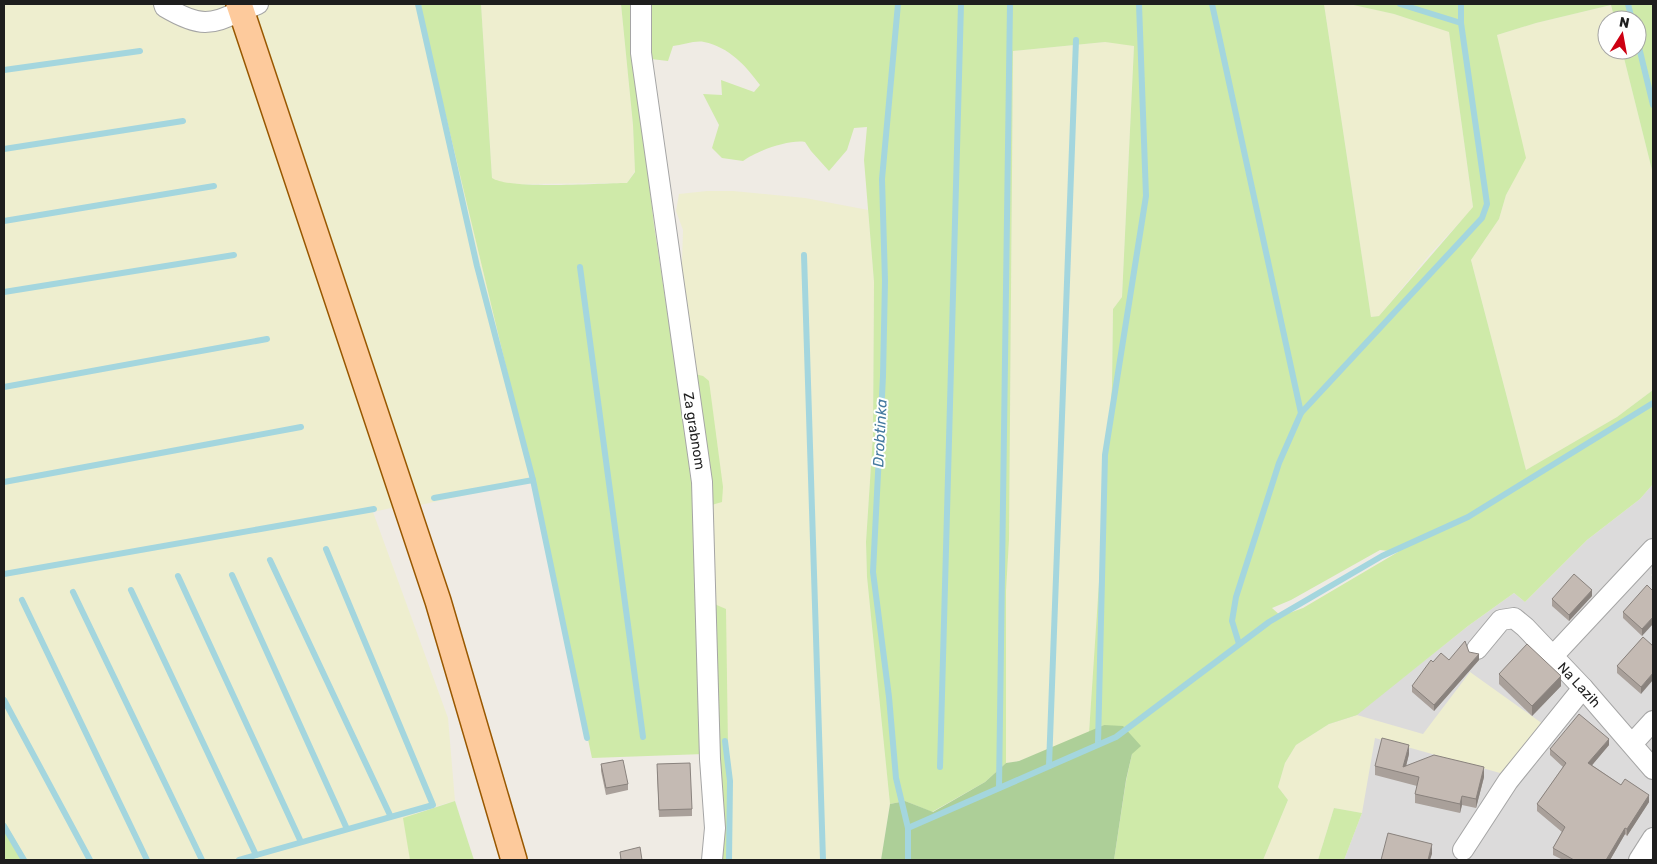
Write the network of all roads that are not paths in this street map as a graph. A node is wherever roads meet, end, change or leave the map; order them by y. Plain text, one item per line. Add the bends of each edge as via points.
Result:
1 (164, 4) edge
2 (641, 4) edge
3 (246, 6) edge
4 (1653, 549) edge
5 (1477, 649) dead end
6 (1553, 656) junction
7 (1583, 688) junction
8 (1653, 721) edge
9 (1632, 744) junction
10 (1653, 769) edge
11 (1653, 838) edge
12 (1463, 850) dead end
13 (514, 860) edge
14 (712, 860) edge
15 (1639, 860) edge

1 - 3 street via 188,20 212,23
2 - 14 street, Za grabnom via 641,53 702,482 715,828
3 - 13 main road via 438,601
4 - 6 street
5 - 6 street, Na Lazih via 1501,620 1514,618
6 - 7 street, Na Lazih
7 - 9 street, Na Lazih
7 - 12 street via 1508,781
8 - 9 street
9 - 10 street, Na Lazih
11 - 15 street

